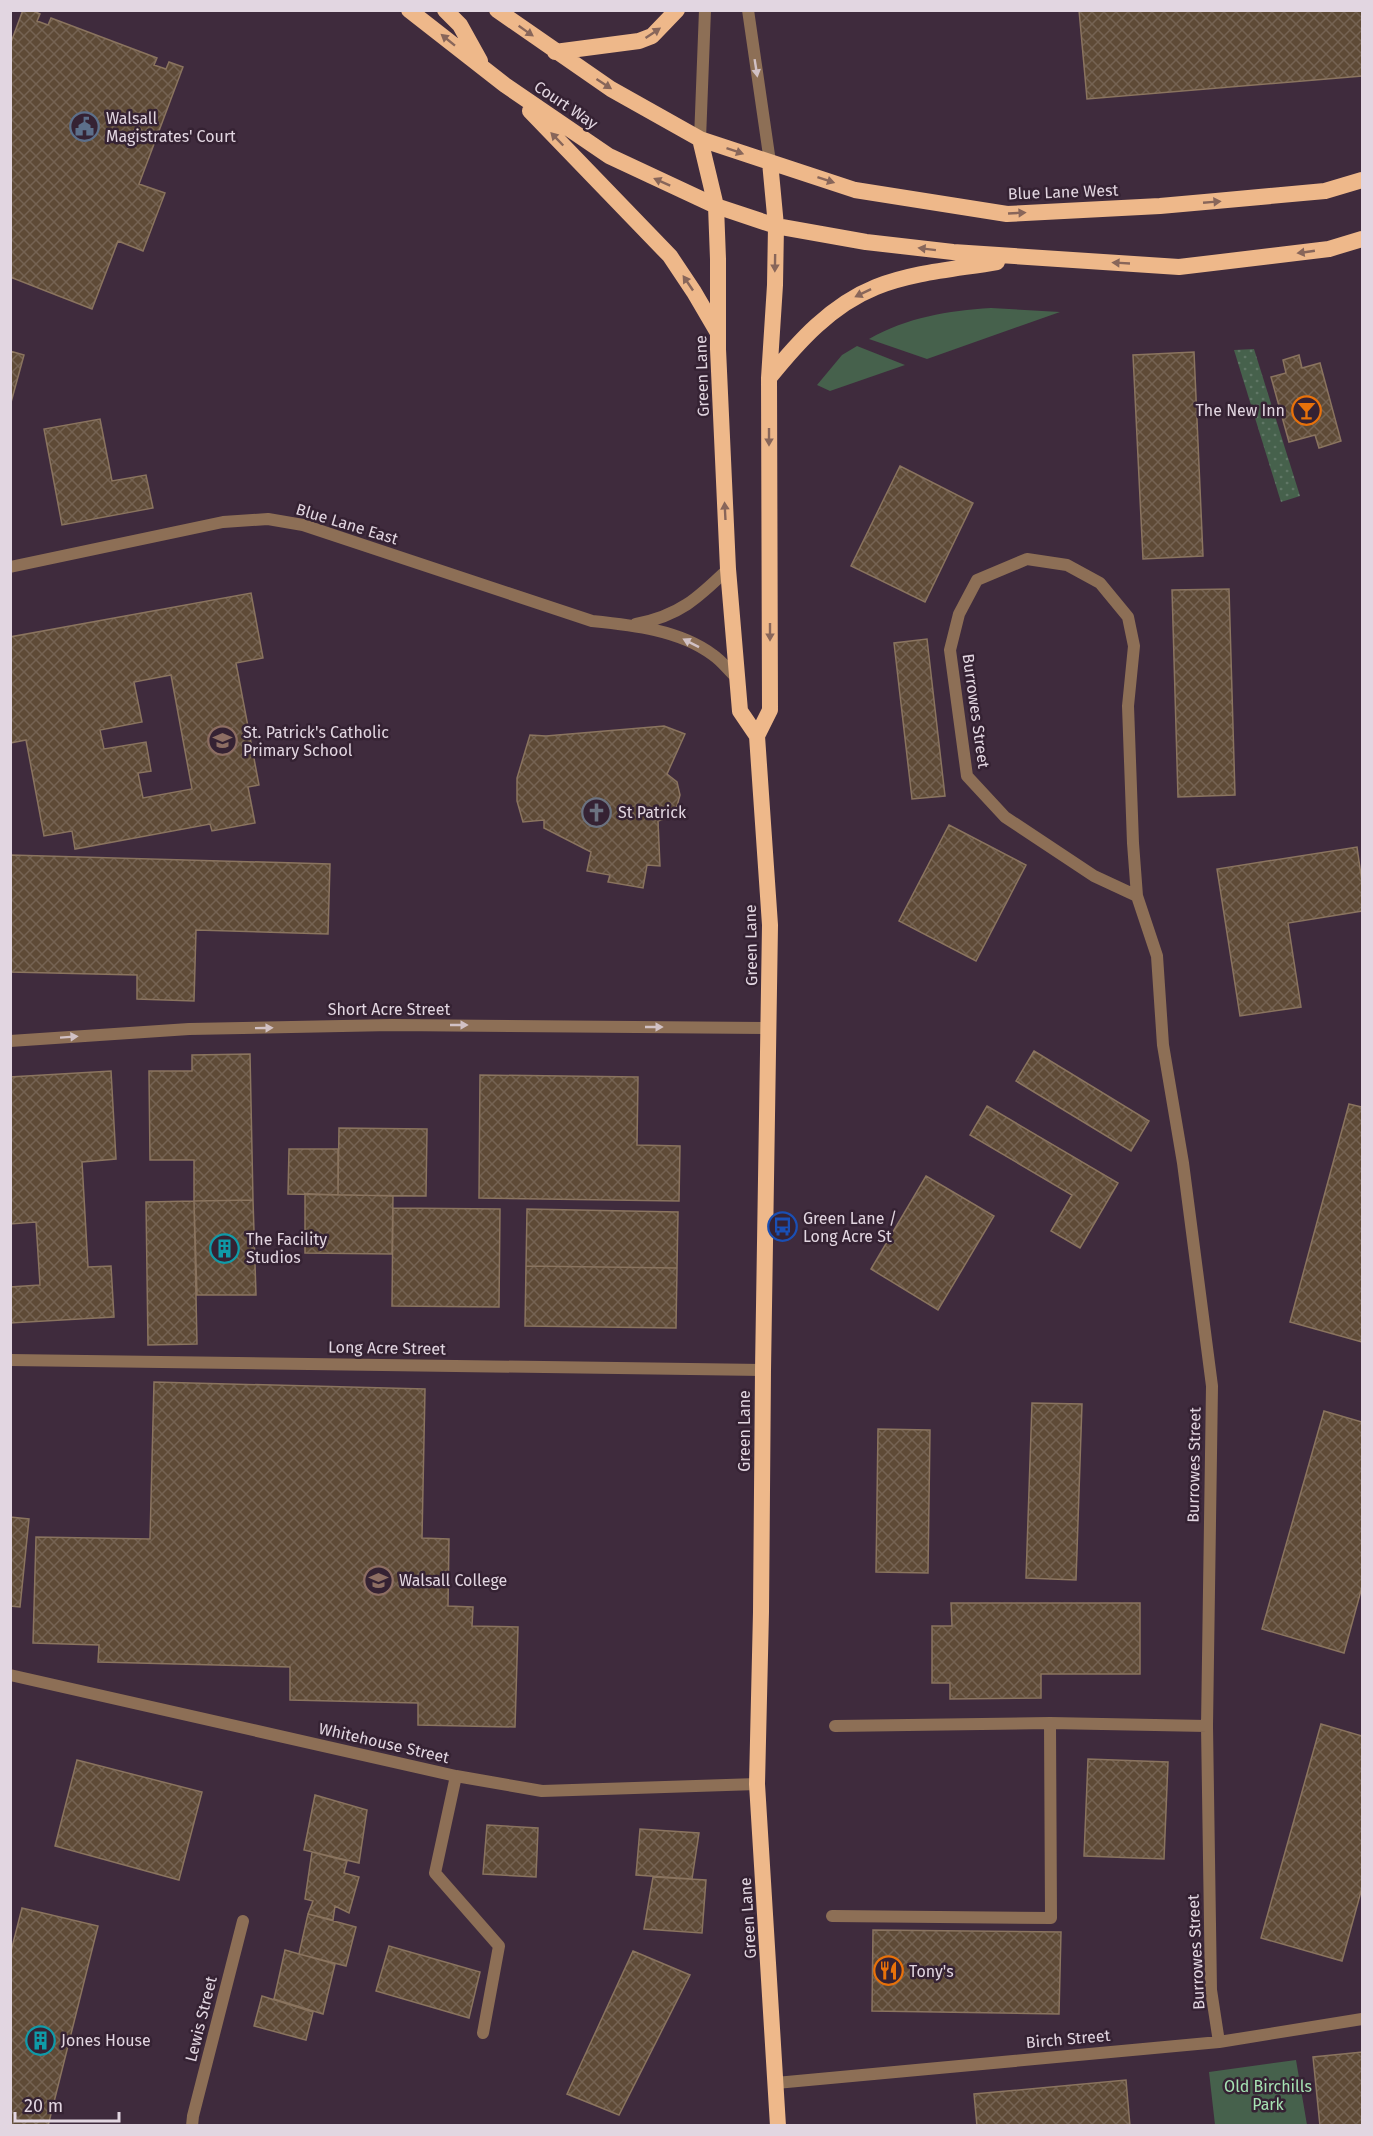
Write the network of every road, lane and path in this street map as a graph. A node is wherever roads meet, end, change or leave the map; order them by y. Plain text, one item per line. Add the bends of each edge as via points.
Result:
1 (409, 10) edge
2 (446, 10) edge
3 (497, 10) edge
4 (676, 10) edge
5 (705, 10) edge
6 (748, 10) edge
7 (555, 52) junction
8 (483, 68) junction
9 (505, 85) junction
10 (700, 139) junction
11 (770, 162) junction
12 (1362, 180) edge
13 (716, 206) junction
14 (776, 226) junction
15 (1362, 239) edge
16 (1022, 258) junction
17 (718, 333) junction
18 (769, 378) junction
19 (10, 567) edge
20 (728, 569) junction
21 (632, 625) junction
22 (737, 678) junction
23 (757, 736) junction
24 (1137, 896) junction
25 (769, 1028) junction
26 (10, 1041) edge
27 (10, 1360) edge
28 (763, 1370) junction
29 (10, 1675) edge
30 (1050, 1723) junction
31 (835, 1726) dead end
32 (1207, 1726) junction
33 (456, 1776) junction
34 (757, 1785) junction
35 (832, 1916) dead end
36 (243, 1922) dead end
37 (1362, 2019) edge
38 (483, 2033) dead end
39 (1219, 2042) junction
40 (776, 2083) junction
41 (192, 2126) edge
42 (778, 2126) edge

8 -> 1 highway, Court Way
2 - 8 highway via 460,26
3 -> 7 highway
7 -> 4 highway via 639,41 652,36
5 - 10 street, Green Lane
6 -> 11 street, Green Lane
7 -> 10 highway
8 - 9 highway, Court Way
13 -> 9 highway, Court Way via 609,156
17 -> 9 highway via 670,256
10 -> 11 highway, Blue Lane West
10 - 13 highway, Green Lane
11 -> 12 highway, Blue Lane West via 855,190 1007,214 1182,204 1325,190
11 - 14 highway, Green Lane
13 - 14 highway
13 - 17 highway, Green Lane
16 -> 14 highway via 866,242
14 -> 18 highway, Green Lane
15 -> 16 highway via 1329,249 1179,267
16 -> 18 highway via 918,275 852,298 819,323
20 -> 17 highway, Green Lane
18 -> 23 highway, Green Lane via 770,710
19 - 21 street, Blue Lane East via 223,522 268,519 303,525 592,621
20 - 21 street, Blue Lane East via 687,606 658,620
20 - 22 highway, Green Lane
22 -> 21 street, Blue Lane East via 713,655 684,639
22 - 23 highway, Green Lane via 740,711
23 - 25 highway, Green Lane via 770,926
24 - 24 street, Burrowes Street via 1094,876 1005,817 967,777 950,651 959,614 977,580 1027,559 1066,565 1100,583 1128,617 1134,646 1128,706
24 - 32 street, Burrowes Street via 1157,956 1162,1045 1183,1163 1212,1386
26 -> 25 street, Short Acre Street via 189,1029 392,1025
25 - 28 highway, Green Lane
27 - 28 street, Long Acre Street
28 - 34 highway, Green Lane
29 - 33 street, Whitehouse Street
30 - 31 street
30 - 32 street
30 - 35 street via 1051,1918
32 - 39 street, Burrowes Street via 1211,1990
33 - 34 street, Whitehouse Street via 542,1791
33 - 38 street via 435,1873 499,1946
34 - 40 highway, Green Lane
36 - 41 street, Lewis Street
37 - 39 street, Birch Street
39 - 40 street, Birch Street
40 - 42 highway, Green Lane

